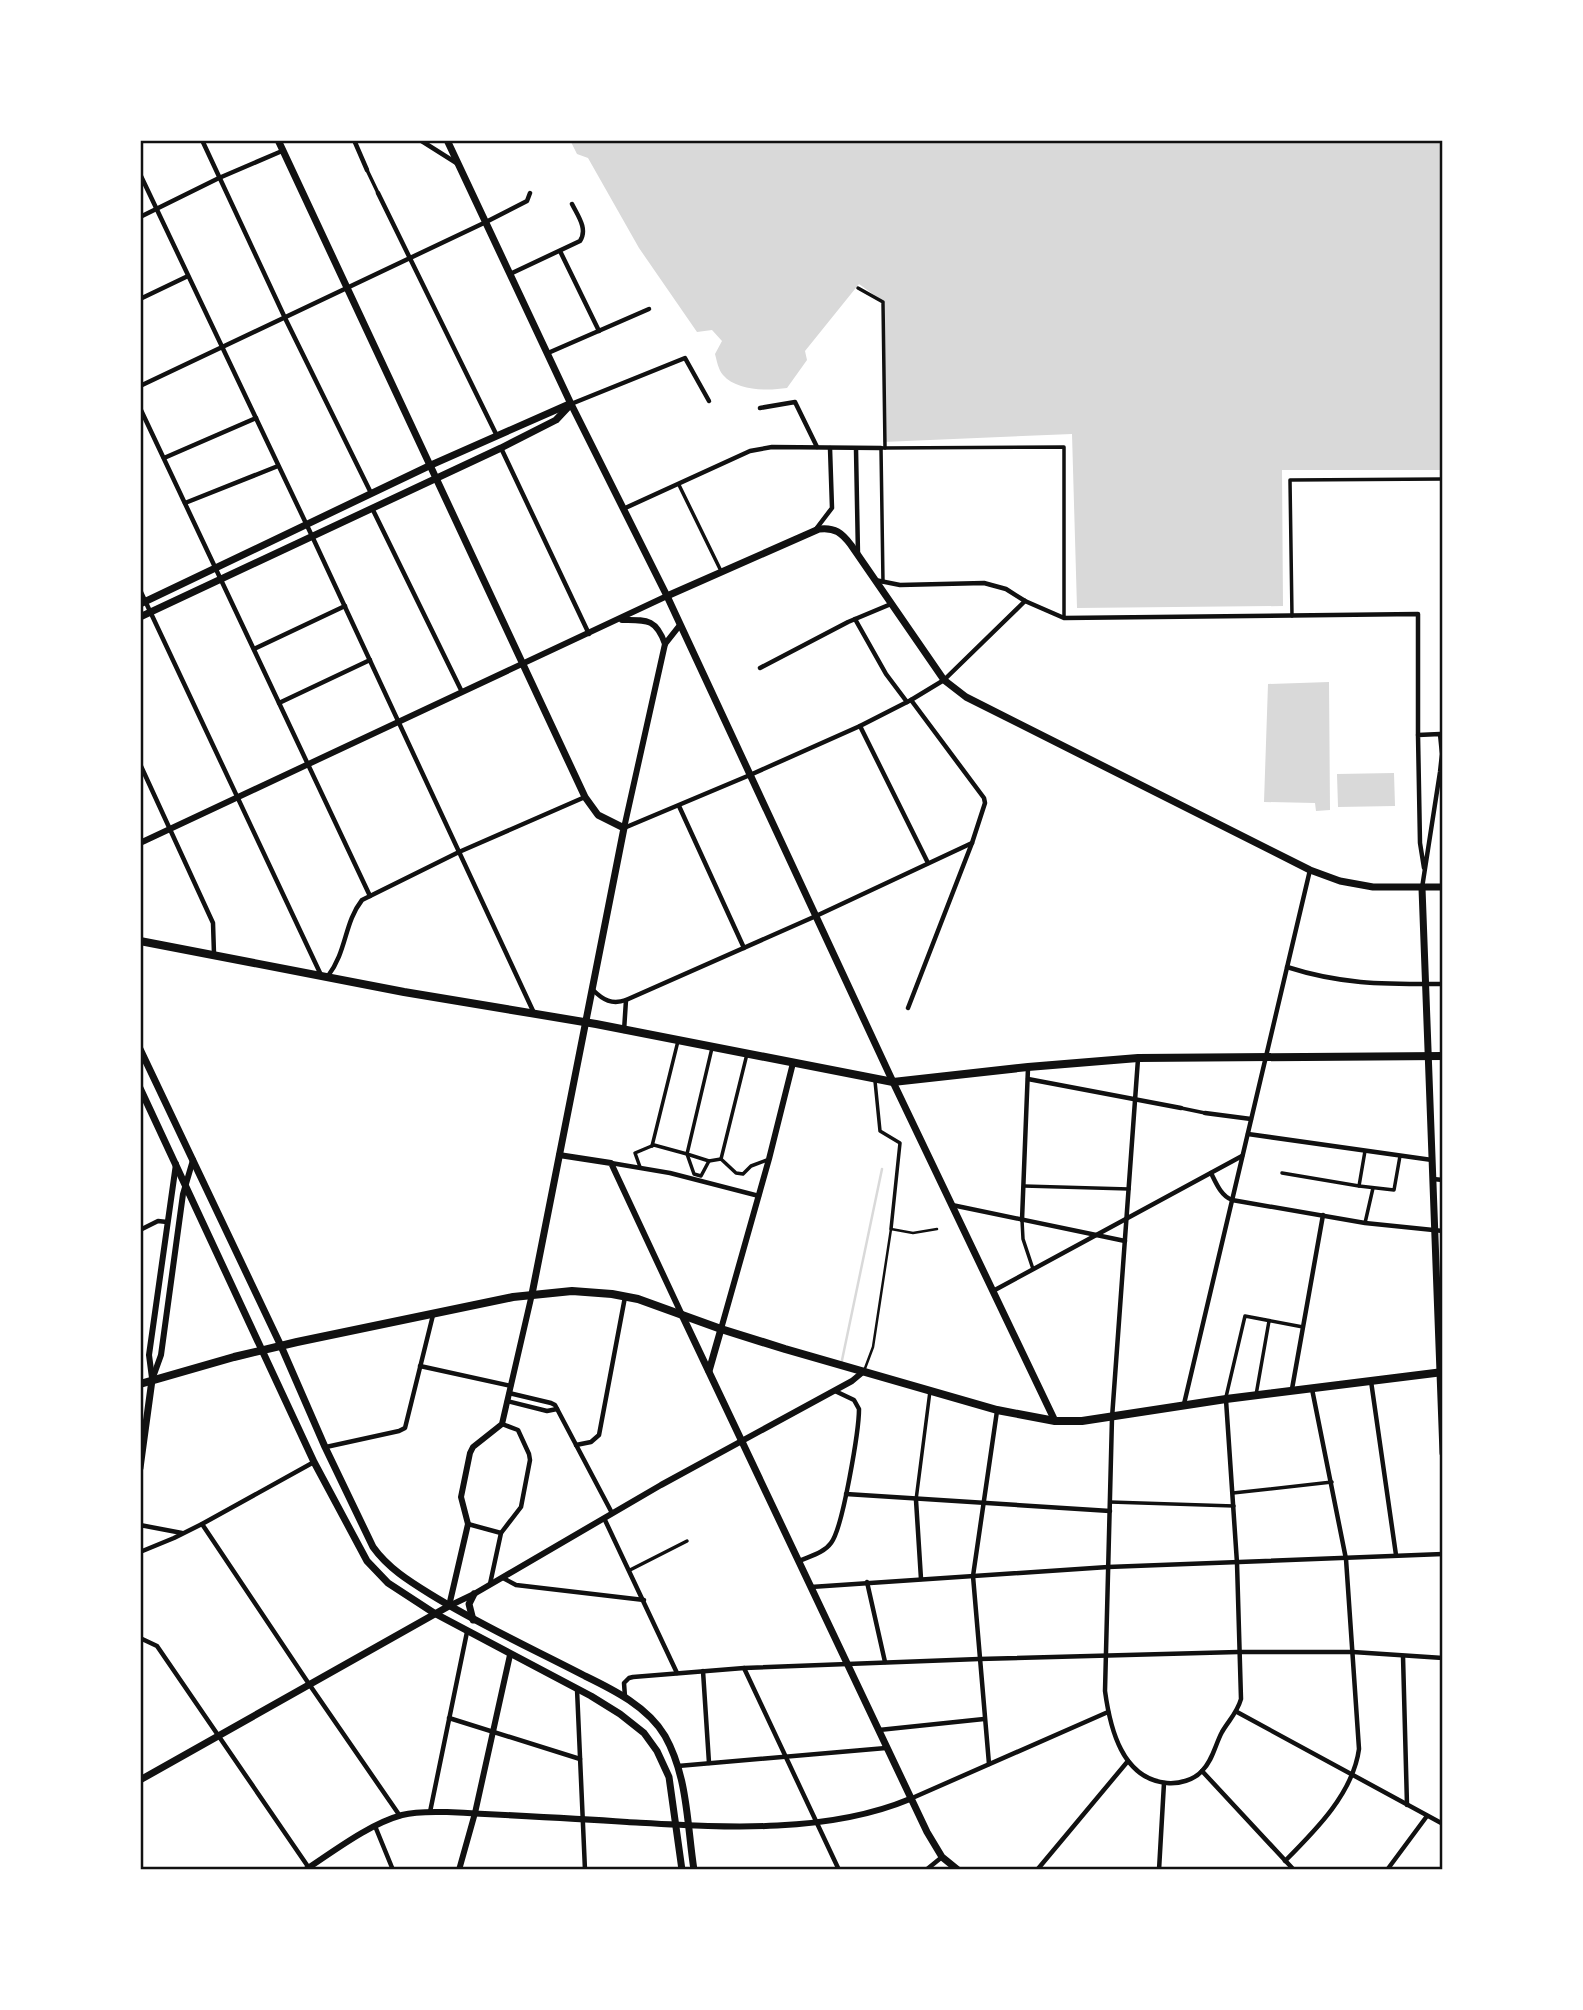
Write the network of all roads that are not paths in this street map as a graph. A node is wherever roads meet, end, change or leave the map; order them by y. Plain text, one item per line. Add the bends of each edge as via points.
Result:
1 (202, 140) edge
2 (278, 140) edge
3 (354, 140) edge
4 (420, 140) edge
5 (447, 140) edge
6 (283, 150) junction
7 (458, 164) junction
8 (367, 170) joint
9 (140, 174) edge
10 (219, 178) junction
11 (378, 193) joint
12 (530, 193) dead end
13 (572, 204) dead end
14 (157, 208) junction
15 (140, 217) edge
16 (486, 222) junction
17 (560, 251) junction
18 (411, 258) junction
19 (510, 275) junction
20 (188, 276) junction
21 (348, 288) junction
22 (858, 288) dead end
23 (140, 299) edge
24 (649, 309) dead end
25 (285, 318) junction
26 (599, 331) junction
27 (222, 348) junction
28 (548, 353) junction
29 (140, 386) edge
30 (709, 401) dead end
31 (571, 404) junction
32 (140, 408) edge
33 (760, 408) dead end
34 (256, 418) junction
35 (497, 436) junction
36 (817, 447) junction
37 (501, 448) junction
38 (830, 448) junction
39 (883, 448) junction
40 (856, 449) junction
41 (164, 458) junction
42 (431, 465) junction
43 (278, 466) junction
44 (436, 478) junction
45 (1443, 479) edge
46 (679, 485) junction
47 (372, 494) junction
48 (185, 503) junction
49 (372, 508) junction
50 (622, 509) junction
51 (307, 525) junction
52 (817, 530) junction
53 (312, 536) junction
54 (858, 556) junction
55 (216, 568) junction
56 (722, 572) junction
57 (221, 579) junction
58 (874, 580) junction
59 (883, 582) junction
60 (140, 590) edge
61 (667, 596) junction
62 (1025, 601) junction
63 (143, 603) edge
64 (891, 604) junction
65 (345, 606) junction
66 (151, 612) junction
67 (1292, 616) junction
68 (140, 617) edge
69 (1064, 618) junction
70 (855, 619) junction
71 (620, 620) junction
72 (680, 625) junction
73 (589, 634) junction
74 (665, 644) junction
75 (254, 649) junction
76 (370, 660) junction
77 (523, 665) junction
78 (760, 668) dead end
79 (944, 680) junction
80 (462, 693) junction
81 (909, 701) junction
82 (279, 703) junction
83 (399, 723) junction
84 (859, 726) junction
85 (1418, 735) junction
86 (140, 764) edge
87 (308, 765) junction
88 (750, 775) junction
89 (238, 797) junction
90 (585, 797) junction
91 (679, 806) junction
92 (624, 828) junction
93 (170, 829) junction
94 (140, 843) edge
95 (972, 843) junction
96 (459, 852) junction
97 (928, 863) junction
98 (1424, 868) junction
99 (1310, 870) junction
100 (1443, 887) edge
101 (1422, 888) junction
102 (370, 896) junction
103 (816, 916) junction
104 (140, 941) edge
105 (744, 948) junction
106 (214, 954) junction
107 (1287, 967) junction
108 (324, 976) junction
109 (1426, 984) junction
110 (1443, 984) edge
111 (592, 990) junction
112 (626, 1000) junction
113 (908, 1008) dead end
114 (535, 1015) junction
115 (585, 1023) junction
116 (624, 1031) junction
117 (678, 1041) junction
118 (712, 1048) junction
119 (140, 1049) edge
120 (747, 1054) junction
121 (1266, 1056) junction
122 (1429, 1056) junction
123 (1443, 1056) edge
124 (1138, 1058) junction
125 (793, 1063) junction
126 (1028, 1067) junction
127 (875, 1079) junction
128 (1028, 1079) junction
129 (893, 1083) junction
130 (140, 1088) edge
131 (142, 1097) edge
132 (1135, 1099) junction
133 (1181, 1108) joint
134 (1205, 1112) joint
135 (1251, 1119) junction
136 (1248, 1134) junction
137 (652, 1146) junction
138 (1365, 1151) junction
139 (687, 1154) junction
140 (559, 1155) junction
141 (1242, 1156) junction
142 (1400, 1156) junction
143 (721, 1159) junction
144 (769, 1159) junction
145 (193, 1160) junction
146 (709, 1161) junction
147 (1433, 1161) junction
148 (611, 1163) junction
149 (176, 1164) junction
150 (640, 1168) junction
151 (1211, 1173) junction
152 (1282, 1173) dead end
153 (1433, 1180) junction
154 (1443, 1180) edge
155 (185, 1185) junction
156 (1024, 1186) junction
157 (1359, 1186) junction
158 (1373, 1188) junction
159 (1129, 1189) junction
160 (759, 1196) junction
161 (1232, 1200) junction
162 (952, 1205) junction
163 (1323, 1215) junction
164 (1126, 1219) junction
165 (1022, 1220) junction
166 (167, 1222) junction
167 (1365, 1223) junction
168 (891, 1229) junction
169 (937, 1229) dead end
170 (140, 1230) edge
171 (1439, 1230) edge
172 (1096, 1235) junction
173 (1125, 1241) junction
174 (1033, 1269) junction
175 (993, 1291) junction
176 (532, 1294) junction
177 (625, 1296) junction
178 (433, 1313) junction
179 (682, 1315) junction
180 (1269, 1321) junction
181 (1303, 1327) junction
182 (722, 1329) junction
183 (281, 1346) junction
184 (263, 1350) junction
185 (420, 1366) junction
186 (709, 1371) junction
187 (864, 1371) junction
188 (1442, 1373) edge
189 (152, 1380) junction
190 (1371, 1381) junction
191 (140, 1384) edge
192 (1312, 1388) junction
193 (930, 1390) junction
194 (1292, 1390) junction
195 (834, 1391) junction
196 (509, 1394) junction
197 (1256, 1395) junction
198 (1226, 1399) junction
199 (1184, 1405) junction
200 (997, 1410) junction
201 (1112, 1418) junction
202 (1055, 1421) junction
203 (502, 1424) junction
204 (742, 1442) junction
205 (1443, 1442) edge
206 (576, 1445) junction
207 (325, 1447) junction
208 (1443, 1453) edge
209 (314, 1462) junction
210 (140, 1468) edge
211 (1332, 1482) junction
212 (1233, 1493) junction
213 (846, 1494) junction
214 (916, 1500) junction
215 (1110, 1502) junction
216 (983, 1503) junction
217 (1234, 1506) junction
218 (1110, 1511) junction
219 (612, 1513) junction
220 (604, 1518) junction
221 (202, 1524) junction
222 (468, 1524) junction
223 (140, 1525) edge
224 (501, 1533) junction
225 (183, 1534) junction
226 (687, 1541) dead end
227 (140, 1552) edge
228 (1443, 1554) edge
229 (1396, 1555) junction
230 (1346, 1559) junction
231 (799, 1561) junction
232 (1237, 1563) junction
233 (1108, 1567) junction
234 (630, 1570) junction
235 (973, 1576) junction
236 (502, 1577) junction
237 (921, 1579) junction
238 (867, 1583) junction
239 (490, 1584) junction
240 (810, 1587) junction
241 (474, 1594) junction
242 (644, 1600) junction
243 (449, 1606) junction
244 (434, 1613) junction
245 (473, 1620) junction
246 (467, 1632) junction
247 (140, 1638) edge
248 (1238, 1652) junction
249 (1353, 1652) junction
250 (510, 1655) junction
251 (1106, 1656) junction
252 (1403, 1656) junction
253 (1443, 1658) edge
254 (979, 1659) junction
255 (885, 1662) junction
256 (847, 1664) junction
257 (744, 1668) junction
258 (703, 1671) junction
259 (677, 1673) junction
260 (309, 1684) junction
261 (577, 1689) junction
262 (625, 1698) junction
263 (1108, 1712) junction
264 (1237, 1712) junction
265 (449, 1718) junction
266 (984, 1719) junction
267 (878, 1730) junction
268 (493, 1731) junction
269 (219, 1736) junction
270 (886, 1748) junction
271 (786, 1756) junction
272 (580, 1759) junction
273 (1128, 1761) junction
274 (709, 1763) junction
275 (989, 1764) junction
276 (678, 1766) junction
277 (1202, 1771) junction
278 (1351, 1774) junction
279 (140, 1780) edge
280 (1164, 1783) junction
281 (911, 1799) junction
282 (1407, 1805) junction
283 (430, 1812) junction
284 (475, 1813) junction
285 (400, 1816) junction
286 (1427, 1816) junction
287 (583, 1819) junction
288 (816, 1821) junction
289 (676, 1824) junction
290 (688, 1824) junction
291 (1443, 1824) edge
292 (375, 1826) junction
293 (942, 1857) junction
294 (1286, 1861) junction
295 (307, 1869) edge
296 (393, 1870) edge
297 (459, 1870) edge
298 (585, 1870) edge
299 (682, 1870) edge
300 (694, 1870) edge
301 (839, 1870) edge
302 (926, 1870) edge
303 (958, 1870) edge
304 (1037, 1870) edge
305 (1159, 1870) edge
306 (1294, 1870) edge
307 (1387, 1870) edge

1 - 10 street
2 - 6 main road
3 - 8 street
4 - 7 street
5 - 7 main road
6 - 10 street
6 - 21 main road
7 - 16 main road
8 - 11 street
9 - 14 street
10 - 14 street
10 - 25 street
11 - 18 street
12 - 16 street via 526,201
13 - 17 street via 584,229 583,238
14 - 15 street
14 - 20 street
16 - 18 street
16 - 19 main road
17 - 19 street
17 - 26 street
18 - 21 street
18 - 35 street
19 - 28 main road
20 - 23 street
20 - 27 street
21 - 25 street
21 - 42 main road
22 - 39 street via 883,302
24 - 26 street
25 - 27 street
25 - 47 street
26 - 28 street
27 - 29 street
27 - 34 street
28 - 31 main road
30 - 31 street via 684,358
31 - 35 main road
31 - 37 main road via 556,420
31 - 50 main road
32 - 41 street
33 - 36 street via 795,402
34 - 41 street
34 - 43 street
35 - 42 main road
36 - 38 street
36 - 46 street via 750,451
37 - 44 main road
37 - 73 street
38 - 40 street
38 - 52 street via 832,508
39 - 40 street
39 - 59 street
39 - 69 street via 1064,447
40 - 54 street
41 - 48 street
42 - 44 main road
42 - 47 main road
43 - 48 street
43 - 51 street
44 - 49 main road
44 - 77 main road
45 - 67 street via 1290,480
46 - 50 street
46 - 56 street
47 - 51 main road
48 - 55 street
49 - 53 main road
49 - 80 street
50 - 61 main road
51 - 53 street
51 - 55 main road
52 - 54 main road via 838,530
52 - 56 main road
53 - 57 main road
53 - 65 street
54 - 58 main road
55 - 57 street
55 - 63 main road
56 - 61 main road
57 - 66 main road
57 - 75 street
58 - 59 street
58 - 64 main road
59 - 62 street via 984,583
60 - 63 street
61 - 71 street
61 - 72 main road
62 - 69 street
62 - 79 street
63 - 66 street
64 - 70 street
64 - 79 main road
65 - 75 street
65 - 76 street
66 - 68 main road
66 - 89 street
67 - 69 street
67 - 85 street via 1418,614
70 - 78 street
70 - 81 street via 886,674
71 - 73 street
71 - 74 street via 657,625
72 - 74 street
72 - 88 main road
73 - 77 street
74 - 92 street
75 - 82 street
76 - 82 street
76 - 83 street
77 - 80 street
77 - 90 main road
79 - 81 street
79 - 99 main road via 972,700
80 - 83 street
81 - 84 street
81 - 95 street via 984,798 985,809
82 - 87 street
83 - 87 street
83 - 96 street
84 - 88 street
84 - 97 street
85 - 98 street
85 - 98 street via 1440,734 1442,754
86 - 93 street
87 - 89 street
87 - 102 street
88 - 91 street
88 - 103 main road
89 - 93 street
89 - 108 street
90 - 92 main road via 598,815
90 - 96 street
91 - 92 street
91 - 105 street
92 - 111 main road
93 - 94 street
93 - 106 street via 213,922
95 - 97 street
95 - 113 street
96 - 102 street
96 - 114 street
97 - 103 street
98 - 101 street
99 - 101 main road via 1353,884
99 - 107 street
100 - 101 main road
101 - 109 main road
102 - 108 street via 355,910 340,956
103 - 105 street
103 - 129 main road
104 - 106 main road
105 - 112 street
106 - 108 main road
107 - 109 street via 1343,981
107 - 121 street
108 - 114 main road
109 - 110 street
109 - 122 main road
111 - 112 street via 604,1000
111 - 115 main road
112 - 116 street
114 - 115 main road
115 - 116 main road
115 - 140 main road
116 - 117 main road
117 - 118 main road
117 - 137 street
118 - 120 main road
118 - 139 street
119 - 145 main road
120 - 125 main road
120 - 143 street
121 - 122 main road
121 - 124 main road
121 - 135 street
122 - 123 main road
122 - 147 main road
124 - 126 main road
124 - 132 street
125 - 127 main road
125 - 144 street
126 - 128 street
126 - 129 main road
127 - 129 main road
127 - 168 street via 880,1131 900,1143
128 - 132 street
128 - 156 street
129 - 162 main road
130 - 131 main road
131 - 149 main road
132 - 133 street
132 - 159 street
133 - 134 street
134 - 135 street
135 - 136 street
136 - 138 street
136 - 141 street
137 - 139 street
137 - 150 street via 635,1153
138 - 142 street
138 - 157 street
139 - 146 street
139 - 146 street via 694,1174 701,1176
140 - 148 street
140 - 176 main road
141 - 151 street
141 - 161 street
142 - 147 street
142 - 158 street via 1394,1191
143 - 144 street via 743,1174
143 - 146 street
144 - 160 street
145 - 155 street
145 - 183 main road
147 - 153 main road
148 - 150 street
148 - 179 street
149 - 155 main road
149 - 166 street
150 - 160 street
151 - 161 street via 1221,1192
151 - 164 street
152 - 157 street
153 - 154 street
153 - 171 main road
155 - 184 main road
155 - 189 street via 161,1355
156 - 159 street
156 - 165 street
157 - 158 street
158 - 167 street
159 - 164 street
160 - 182 street
161 - 163 street
161 - 199 street
162 - 165 street
162 - 175 main road
163 - 167 street
163 - 181 street
164 - 172 street
164 - 173 street
165 - 172 street
165 - 174 street
166 - 170 street via 158,1221
166 - 189 street via 149,1355
167 - 171 street
168 - 169 lane via 913,1233
168 - 187 lane via 873,1347
171 - 188 main road
172 - 173 street
172 - 174 street
173 - 201 street
174 - 175 street
175 - 202 main road
176 - 177 main road via 572,1290
176 - 178 main road
176 - 196 street
177 - 179 main road
177 - 206 street via 598,1435
178 - 183 main road
178 - 185 street
179 - 182 main road
179 - 186 main road
180 - 181 street
180 - 197 street
180 - 198 street via 1245,1316
181 - 194 street
182 - 186 main road
182 - 187 main road
183 - 184 main road
183 - 207 main road
184 - 189 main road
184 - 209 main road
185 - 196 street
185 - 207 street via 402,1430
186 - 204 main road
187 - 193 main road
187 - 195 street
188 - 190 main road
188 - 205 main road
189 - 191 main road
189 - 210 main road
190 - 192 main road
190 - 229 street
192 - 194 main road
192 - 211 street
193 - 200 main road
193 - 214 street
194 - 197 main road
195 - 204 street
195 - 213 street via 854,1400 859,1409
196 - 203 street
196 - 206 street via 551,1402
197 - 198 main road
198 - 199 main road
198 - 212 street
199 - 201 main road
200 - 202 main road
200 - 216 street
201 - 202 main road
201 - 215 street
203 - 222 street via 470,1452 461,1497
203 - 224 street via 517,1430 530,1458 521,1507
204 - 219 street
204 - 231 main road
205 - 208 main road
206 - 219 street
207 - 243 main road via 379,1555
209 - 221 street
209 - 244 main road via 371,1566
211 - 212 street
211 - 230 street
212 - 217 street
213 - 214 street
213 - 231 street via 833,1541 825,1550
214 - 216 street
214 - 237 street
215 - 217 street
215 - 218 street
216 - 218 street
216 - 235 street
217 - 232 street
218 - 233 street
219 - 220 street
220 - 234 street
220 - 236 street
221 - 225 street
221 - 260 street
222 - 224 street
222 - 243 street
223 - 225 street
224 - 239 street
225 - 227 street
226 - 234 street
228 - 229 street
229 - 230 street
230 - 232 street
230 - 249 street
231 - 240 main road
232 - 233 street
232 - 248 street
233 - 235 street
233 - 251 street
234 - 242 street
235 - 237 street
235 - 254 street
236 - 239 street
236 - 242 street via 516,1585
237 - 238 street
238 - 240 street
238 - 255 street
239 - 241 street
240 - 256 main road
241 - 243 street
241 - 245 main road via 470,1605
242 - 259 street
243 - 244 main road
243 - 245 main road
244 - 246 main road
244 - 260 main road
245 - 262 main road
246 - 250 main road
246 - 265 street
247 - 269 street via 157,1646
248 - 249 street
248 - 251 street
248 - 264 street via 1241,1699
249 - 252 street
249 - 278 street via 1359,1749
250 - 261 main road
250 - 268 street
251 - 254 street
251 - 263 street
252 - 253 street
252 - 282 street
254 - 255 street
254 - 266 street
255 - 256 street
256 - 257 street
256 - 267 main road
257 - 258 street
257 - 271 street
258 - 259 street
258 - 274 street
259 - 262 street via 629,1678 624,1683
260 - 269 main road
260 - 285 street
261 - 272 street
261 - 289 main road via 644,1732 669,1777
262 - 276 main road via 657,1726
263 - 273 street
263 - 275 street
264 - 277 street
264 - 278 street
265 - 268 street
265 - 283 street
266 - 267 street
266 - 275 street
267 - 270 main road
268 - 272 street
268 - 284 street
269 - 279 main road
269 - 295 street
270 - 271 street
270 - 281 main road
271 - 274 street
271 - 288 street
272 - 287 street
273 - 280 street
273 - 304 street
274 - 276 street
275 - 281 street
276 - 290 main road
277 - 280 street via 1181,1782
277 - 294 street
278 - 282 street
278 - 294 street via 1325,1818
280 - 305 street
281 - 288 street
281 - 293 main road
282 - 286 street
283 - 284 street
283 - 285 street
284 - 287 street
284 - 297 street
285 - 292 street
286 - 291 street
286 - 307 street
287 - 289 street
287 - 298 street
288 - 290 street
288 - 301 street
289 - 290 street
289 - 299 main road
290 - 300 main road
292 - 295 street
292 - 296 street
293 - 302 street
293 - 303 main road
294 - 306 street

